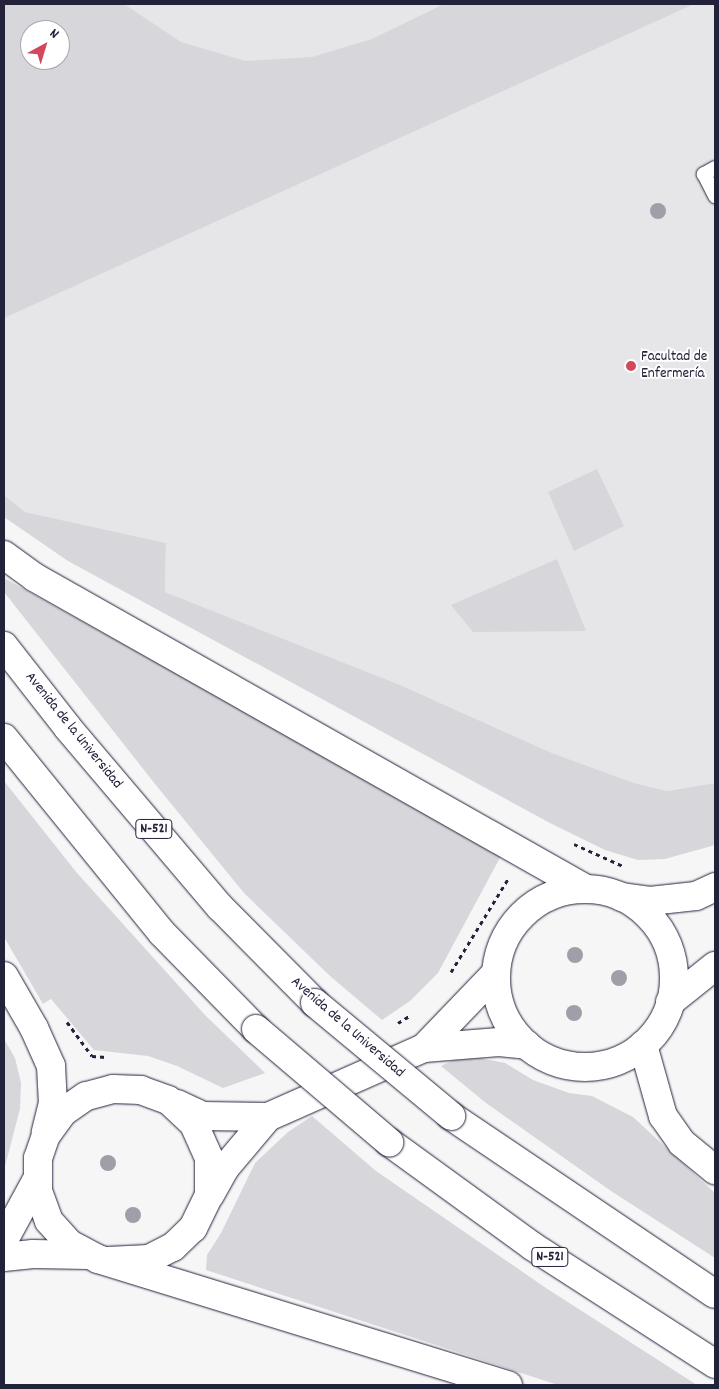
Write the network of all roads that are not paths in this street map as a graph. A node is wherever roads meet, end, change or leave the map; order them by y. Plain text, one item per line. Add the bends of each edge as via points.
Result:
1 (715, 168) edge
2 (715, 196) edge
3 (4, 555) edge
4 (4, 646) edge
5 (4, 738) edge
6 (715, 887) edge
7 (586, 889) junction
8 (622, 898) junction
9 (715, 966) edge
10 (496, 973) junction
11 (4, 976) edge
12 (670, 1002) junction
13 (526, 1045) junction
14 (643, 1046) junction
15 (424, 1048) junction
16 (159, 1096) junction
17 (268, 1117) junction
18 (46, 1135) junction
19 (715, 1170) edge
20 (36, 1181) junction
21 (206, 1203) junction
22 (4, 1240) edge
23 (4, 1257) edge
24 (98, 1258) junction
25 (715, 1294) edge
26 (715, 1364) edge
27 (508, 1385) edge

1 - 2 lane via 704,174
3 - 7 main road via 34,578
4 - 25 main road, Avenida de la Universidad / N-521, bridge via 68,728 220,907 315,1003 451,1116
5 - 26 main road, N-521, bridge via 162,933 256,1029 389,1142 532,1246
6 - 8 main road via 696,896
7 - 8 main road
7 - 10 main road via 555,894 522,915 505,937
8 - 12 main road via 645,912 666,941 674,976
9 - 12 main road
10 - 13 main road via 503,1013
10 - 15 main road
11 - 18 main road via 34,1028 51,1066 53,1102
12 - 14 main road via 657,1030
13 - 14 main road via 558,1063 585,1067 620,1060
13 - 15 main road via 499,1042
14 - 19 main road via 663,1116 682,1143
15 - 17 main road
16 - 17 main road via 203,1116
16 - 18 main road via 122,1088 95,1093 62,1112
16 - 21 main road via 189,1118 203,1141 211,1176
17 - 21 main road via 224,1168
18 - 20 main road via 38,1158
20 - 22 main road
20 - 24 main road via 40,1202 49,1221 70,1244
21 - 24 main road via 187,1235 166,1252 149,1259
23 - 24 main road via 33,1254
24 - 27 main road

